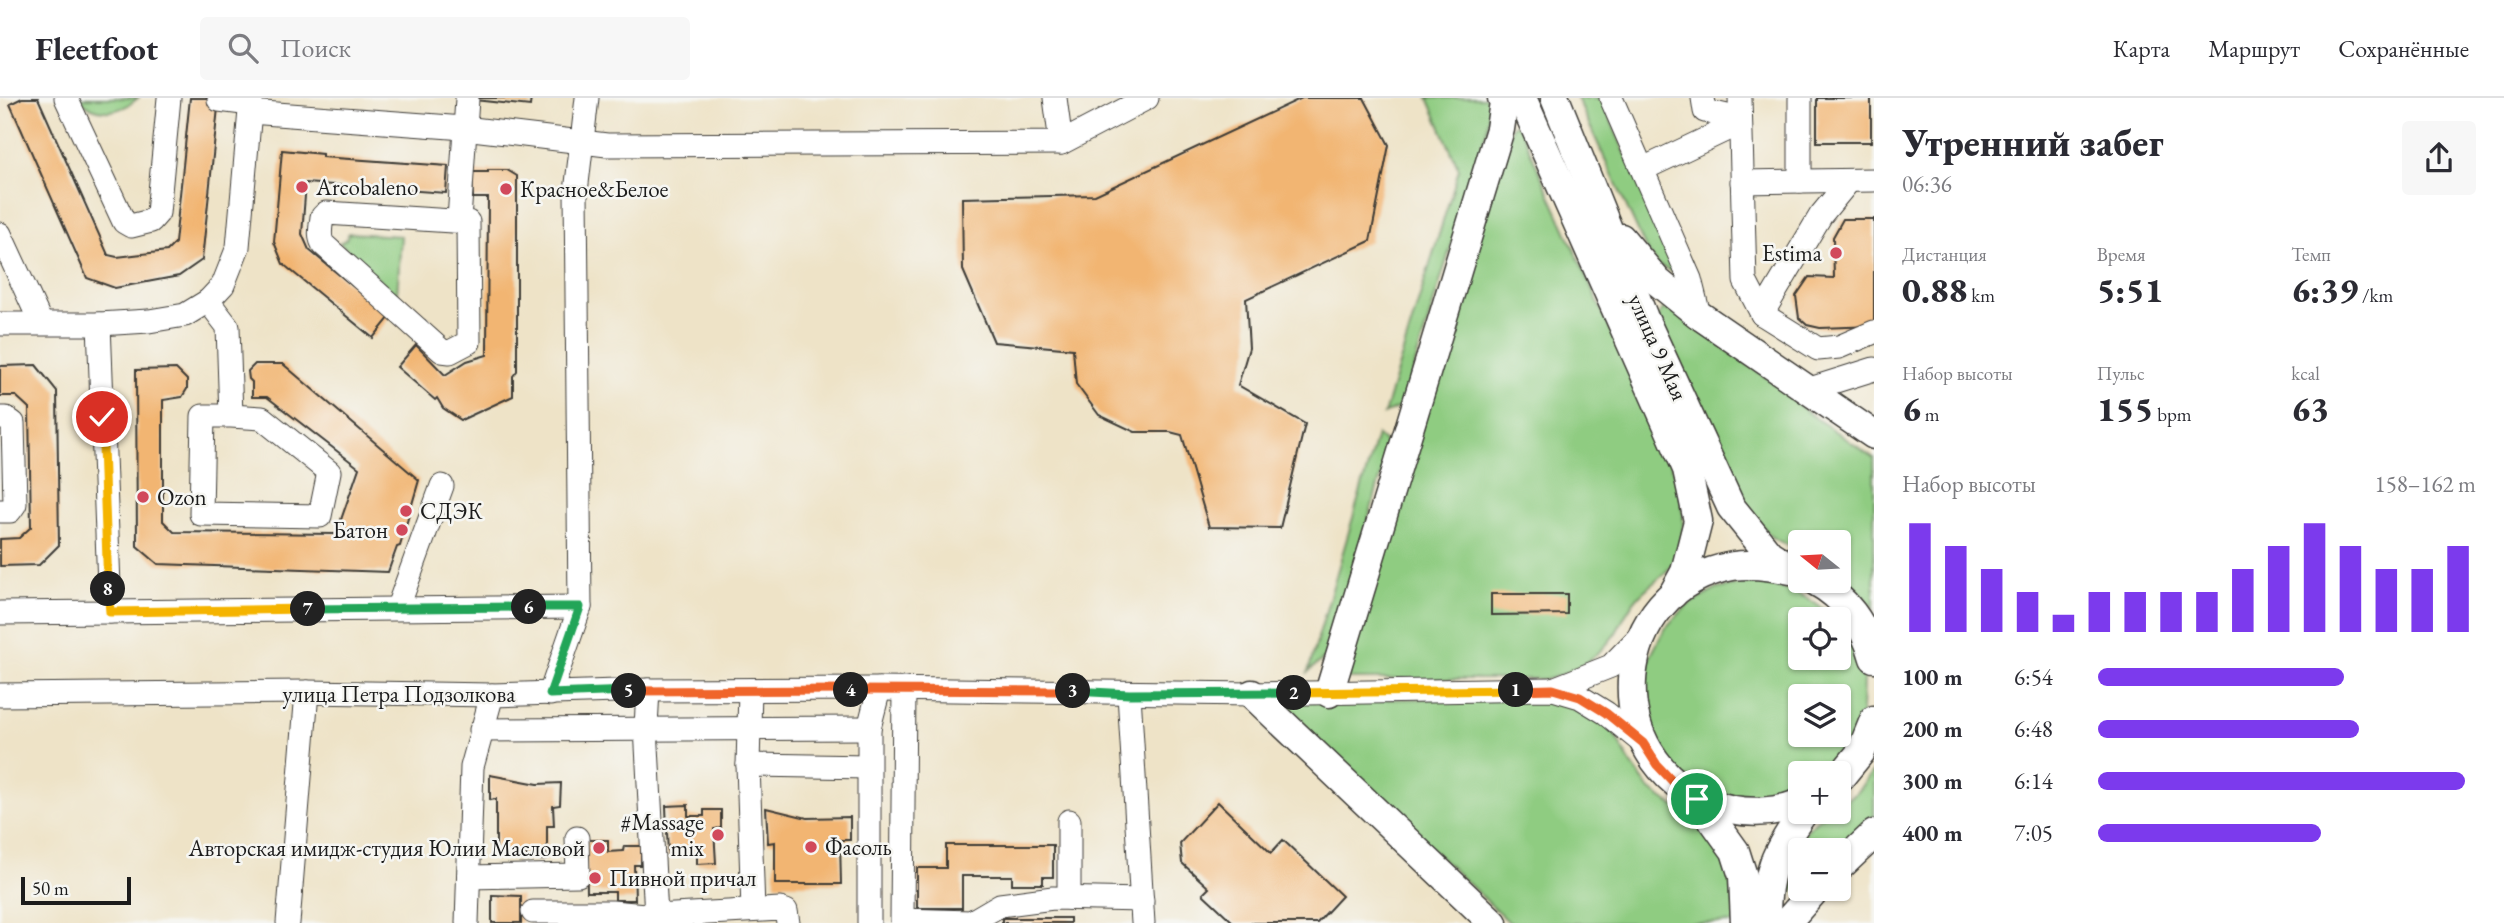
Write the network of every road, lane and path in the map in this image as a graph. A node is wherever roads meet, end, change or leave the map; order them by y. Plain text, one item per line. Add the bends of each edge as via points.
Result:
1 (66, 98) edge
2 (169, 98) edge
3 (587, 98) edge
4 (1055, 98) edge
5 (1147, 98) edge
6 (1502, 98) edge
7 (1522, 98) edge
8 (1555, 98) edge
9 (1611, 98) edge
10 (1703, 98) edge
11 (1800, 98) edge
12 (467, 99) edge
13 (219, 100) dead end
14 (251, 105) edge
15 (1740, 113) edge
16 (464, 128) junction
17 (581, 142) junction
18 (1061, 143) junction
19 (1643, 169) junction
20 (1874, 180) edge
21 (1800, 181) junction
22 (1849, 181) junction
23 (1742, 182) junction
24 (1604, 219) junction
25 (459, 220) junction
26 (0, 234) edge
27 (11, 283) edge
28 (208, 301) junction
29 (1762, 314) junction
30 (1699, 315) junction
31 (41, 323) junction
32 (0, 324) edge
33 (99, 324) junction
34 (1874, 332) edge
35 (1839, 347) junction
36 (1874, 369) edge
37 (1850, 378) junction
38 (1807, 390) junction
39 (231, 416) junction
40 (0, 418) edge
41 (1874, 435) edge
42 (442, 486) dead end
43 (0, 511) edge
44 (1788, 565) edge
45 (1788, 571) edge
46 (1832, 593) edge
47 (1673, 594) junction
48 (398, 607) junction
49 (580, 607) junction
50 (110, 612) junction
51 (0, 613) edge
52 (1644, 632) junction
53 (1872, 648) edge
54 (1553, 689) junction
55 (750, 690) junction
56 (879, 690) junction
57 (904, 690) junction
58 (648, 691) junction
59 (307, 692) junction
60 (1329, 693) junction
61 (550, 694) junction
62 (1129, 694) junction
63 (1252, 694) junction
64 (0, 695) edge
65 (492, 695) junction
66 (1874, 720) edge
67 (646, 727) junction
68 (748, 727) junction
69 (869, 727) junction
70 (481, 730) junction
71 (1643, 743) junction
72 (1868, 746) edge
73 (748, 765) junction
74 (1851, 765) edge
75 (868, 767) junction
76 (1697, 799) junction
77 (1788, 808) edge
78 (1069, 821) dead end
79 (1796, 824) edge
80 (1874, 834) edge
81 (578, 838) dead end
82 (1851, 856) edge
83 (532, 876) junction
84 (469, 877) junction
85 (1069, 898) junction
86 (1805, 901) edge
87 (753, 910) junction
88 (1142, 912) edge
89 (656, 916) junction
90 (533, 917) edge
91 (288, 923) edge
92 (467, 923) edge
93 (788, 923) edge
94 (869, 923) edge
95 (1493, 923) edge
96 (1745, 923) edge
97 (1766, 923) edge
98 (1786, 923) edge

1 - 2 street via 124,222 131,226 151,221 158,213
3 - 17 street
4 - 18 street
5 - 18 street
6 - 60 main road via 1500,130
7 - 47 main road, улица 9 Мая via 1687,469 1698,521 1685,572
8 - 24 main road, улица 9 Мая
9 - 19 street
10 - 15 street via 1705,111
11 - 21 street
12 - 16 street
13 - 14 street
14 - 16 street
14 - 28 street via 237,247 223,285
15 - 19 street
15 - 23 street
16 - 17 street
16 - 25 street
17 - 18 street
17 - 49 street via 576,192
19 - 30 street via 1690,279
20 - 22 street
21 - 22 street
21 - 23 street
22 - 29 street via 1821,215
23 - 29 street via 1745,282
24 - 30 main road via 1658,282
24 - 44 main road, улица 9 Мая via 1731,507 1769,554
25 - 25 street via 326,213 321,241 445,353 469,342 470,335 470,225
26 - 27 street
27 - 31 street
28 - 33 street via 185,315
28 - 39 street via 228,327
29 - 35 street via 1818,349
30 - 38 main road
31 - 32 street
31 - 33 street
33 - 50 street
34 - 35 street
35 - 37 street
36 - 37 street
37 - 38 street
38 - 41 main road
39 - 39 street via 203,416 201,514 320,516 328,472 262,418
40 - 43 street via 13,423 15,504 10,511
42 - 48 street
45 - 47 main road via 1764,565 1732,566 1702,576
46 - 53 main road, улица 9 Мая via 1852,611
47 - 52 main road
48 - 49 street
48 - 50 street
49 - 61 street
50 - 51 street
52 - 54 street, улица Петра Подзолкова via 1611,666
52 - 71 main road via 1634,659 1631,687
54 - 60 street, улица Петра Подзолкова
54 - 71 street, улица Петра Подзолкова via 1580,697
55 - 56 street, улица Петра Подзолкова
55 - 58 street, улица Петра Подзолкова
55 - 68 street
56 - 57 street, улица Петра Подзолкова
56 - 69 street
57 - 62 street, улица Петра Подзолкова
57 - 85 street via 907,795 902,920 971,922 1000,905
58 - 61 street, улица Петра Подзолкова
58 - 67 street
59 - 64 street, улица Петра Подзолкова
59 - 65 street, улица Петра Подзолкова
59 - 91 street
60 - 63 street, улица Петра Подзолкова
61 - 65 street, улица Петра Подзолкова
62 - 63 street, улица Петра Подзолкова
62 - 88 street
63 - 95 main road
65 - 70 street
66 - 72 main road
67 - 68 street
67 - 70 street
67 - 89 street
68 - 69 street
68 - 73 street
69 - 75 street
70 - 84 street via 472,767
71 - 76 main road via 1675,784
72 - 74 main road
73 - 75 street
73 - 87 street
75 - 94 street
76 - 77 main road via 1757,813
76 - 96 main road via 1735,851 1743,876
78 - 85 street
79 - 97 main road via 1775,856
80 - 82 main road
81 - 83 street via 578,875
83 - 84 street
83 - 90 street
84 - 92 street
85 - 88 street
86 - 98 main road
87 - 89 street
87 - 93 street via 786,911
89 - 90 street via 612,912

